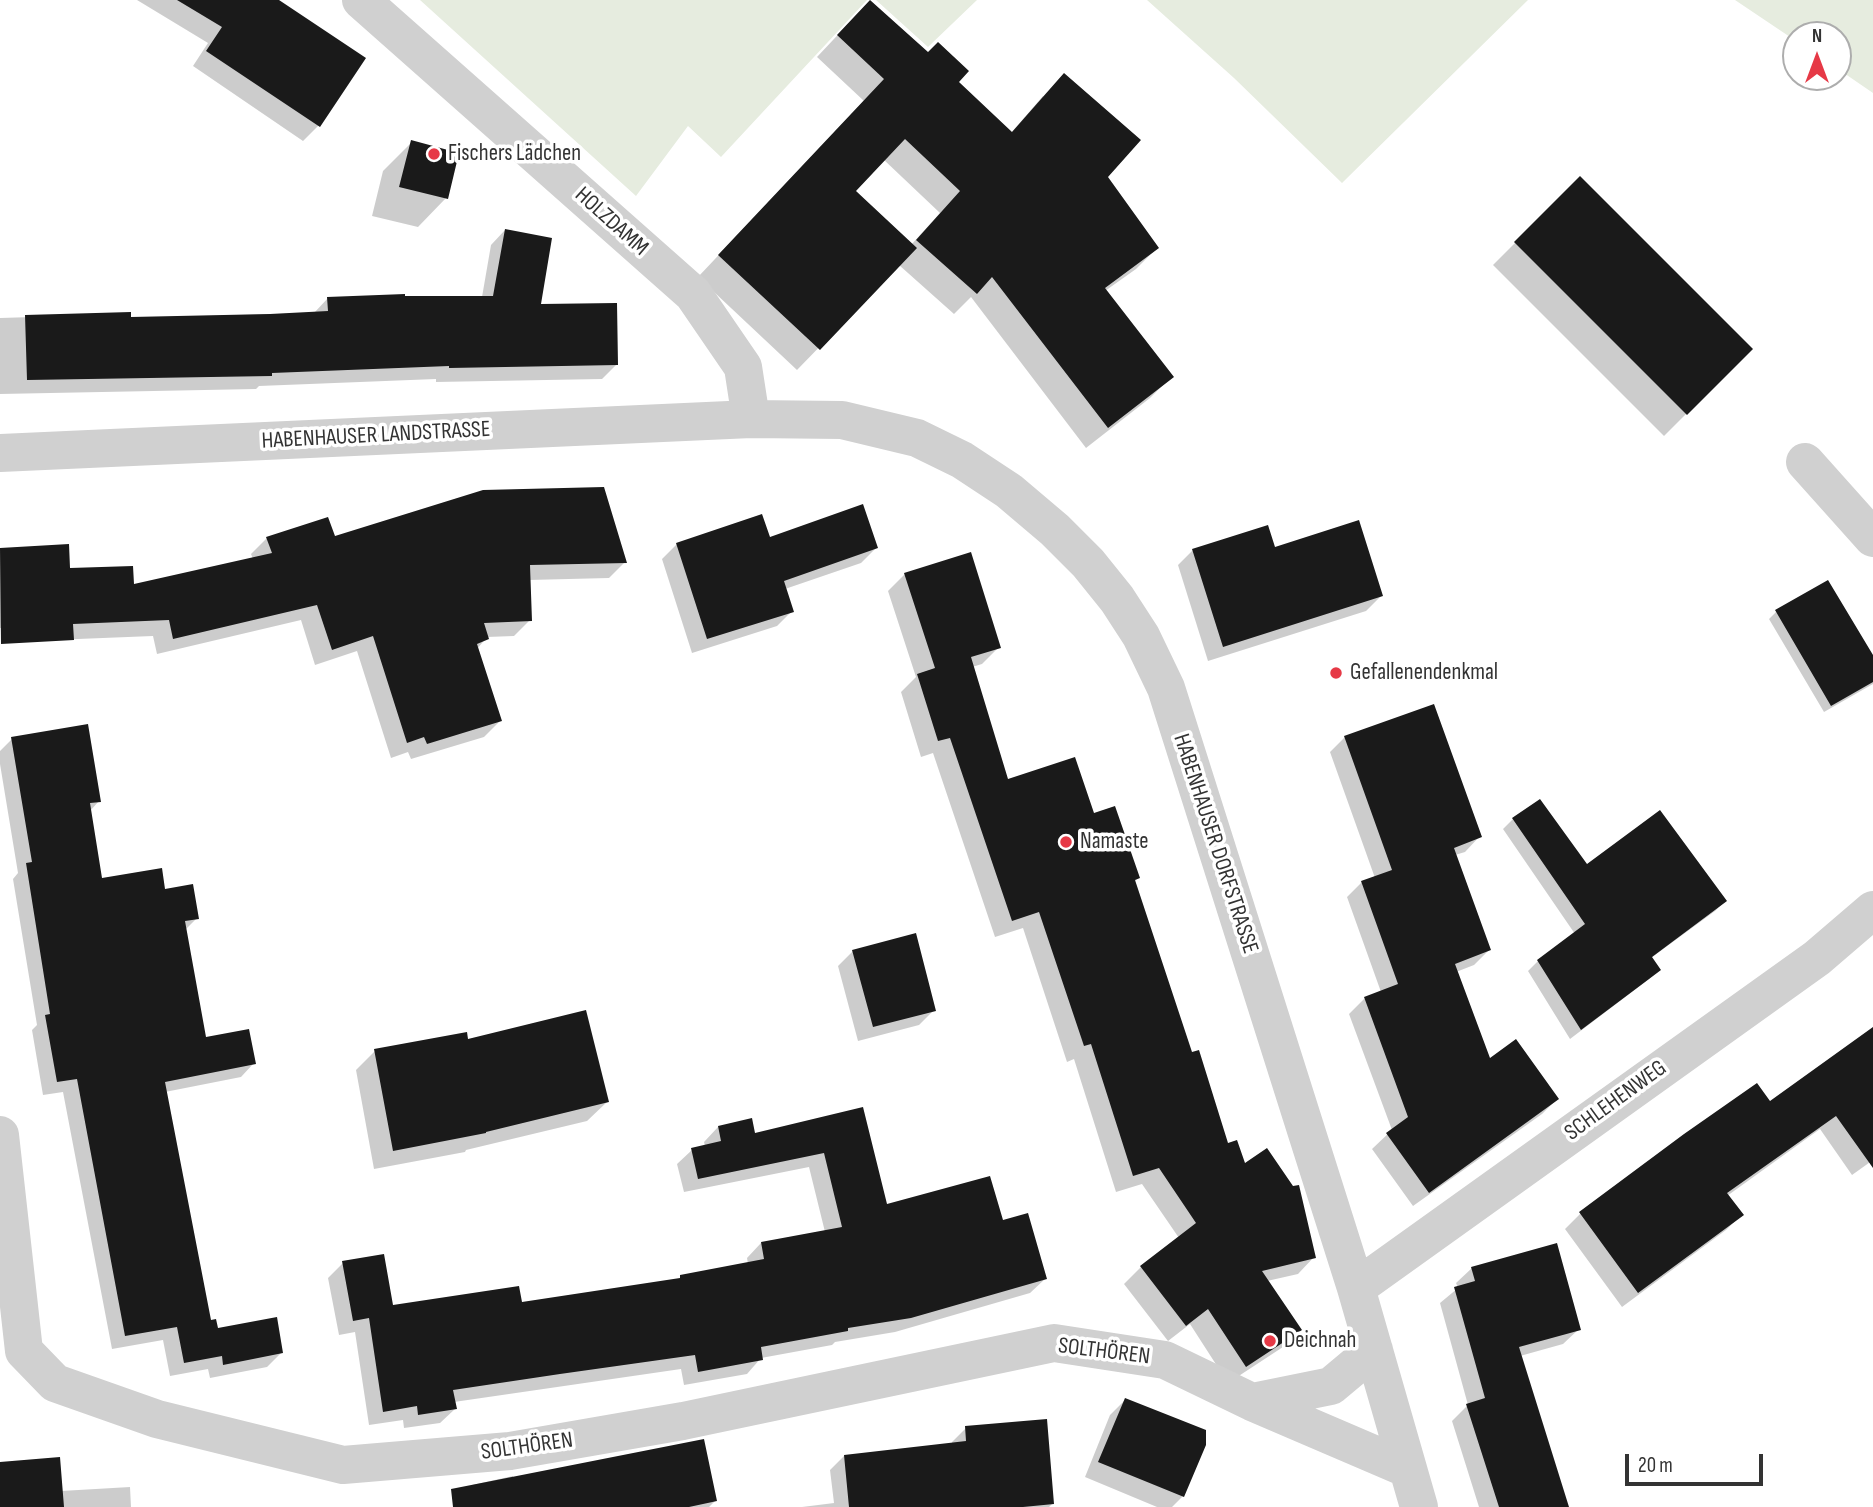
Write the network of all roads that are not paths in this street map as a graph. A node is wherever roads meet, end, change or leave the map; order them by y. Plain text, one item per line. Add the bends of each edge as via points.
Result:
1 (361, 0) edge
2 (751, 419) junction
3 (0, 453) edge
4 (1805, 461) dead end
5 (1873, 538) edge
6 (1873, 910) edge
7 (0, 1135) edge
8 (1356, 1287) junction
9 (1374, 1350) junction
10 (1252, 1402) junction
11 (1406, 1468) junction
12 (1419, 1507) edge

1 - 2 street, HOLZDAMM via 693,295 743,367
2 - 3 street, HABENHAUSER LANDSTRASSE
2 - 8 street, HABENHAUSER DORFSTRASSE via 842,420 918,438 1009,491 1055,530 1117,599 1166,688
4 - 5 street
6 - 8 street, SCHLEHENWEG via 1817,958
7 - 10 street, SOLTHÖREN via 24,1351 55,1383 157,1419 343,1465 523,1449 683,1421 1054,1343 1165,1360
8 - 9 street, HABENHAUSER DORFSTRASSE
9 - 10 street via 1331,1386
9 - 11 street, HABENHAUSER DORFSTRASSE
10 - 11 street, SOLTHÖREN
11 - 12 street, HABENHAUSER DORFSTRASSE

